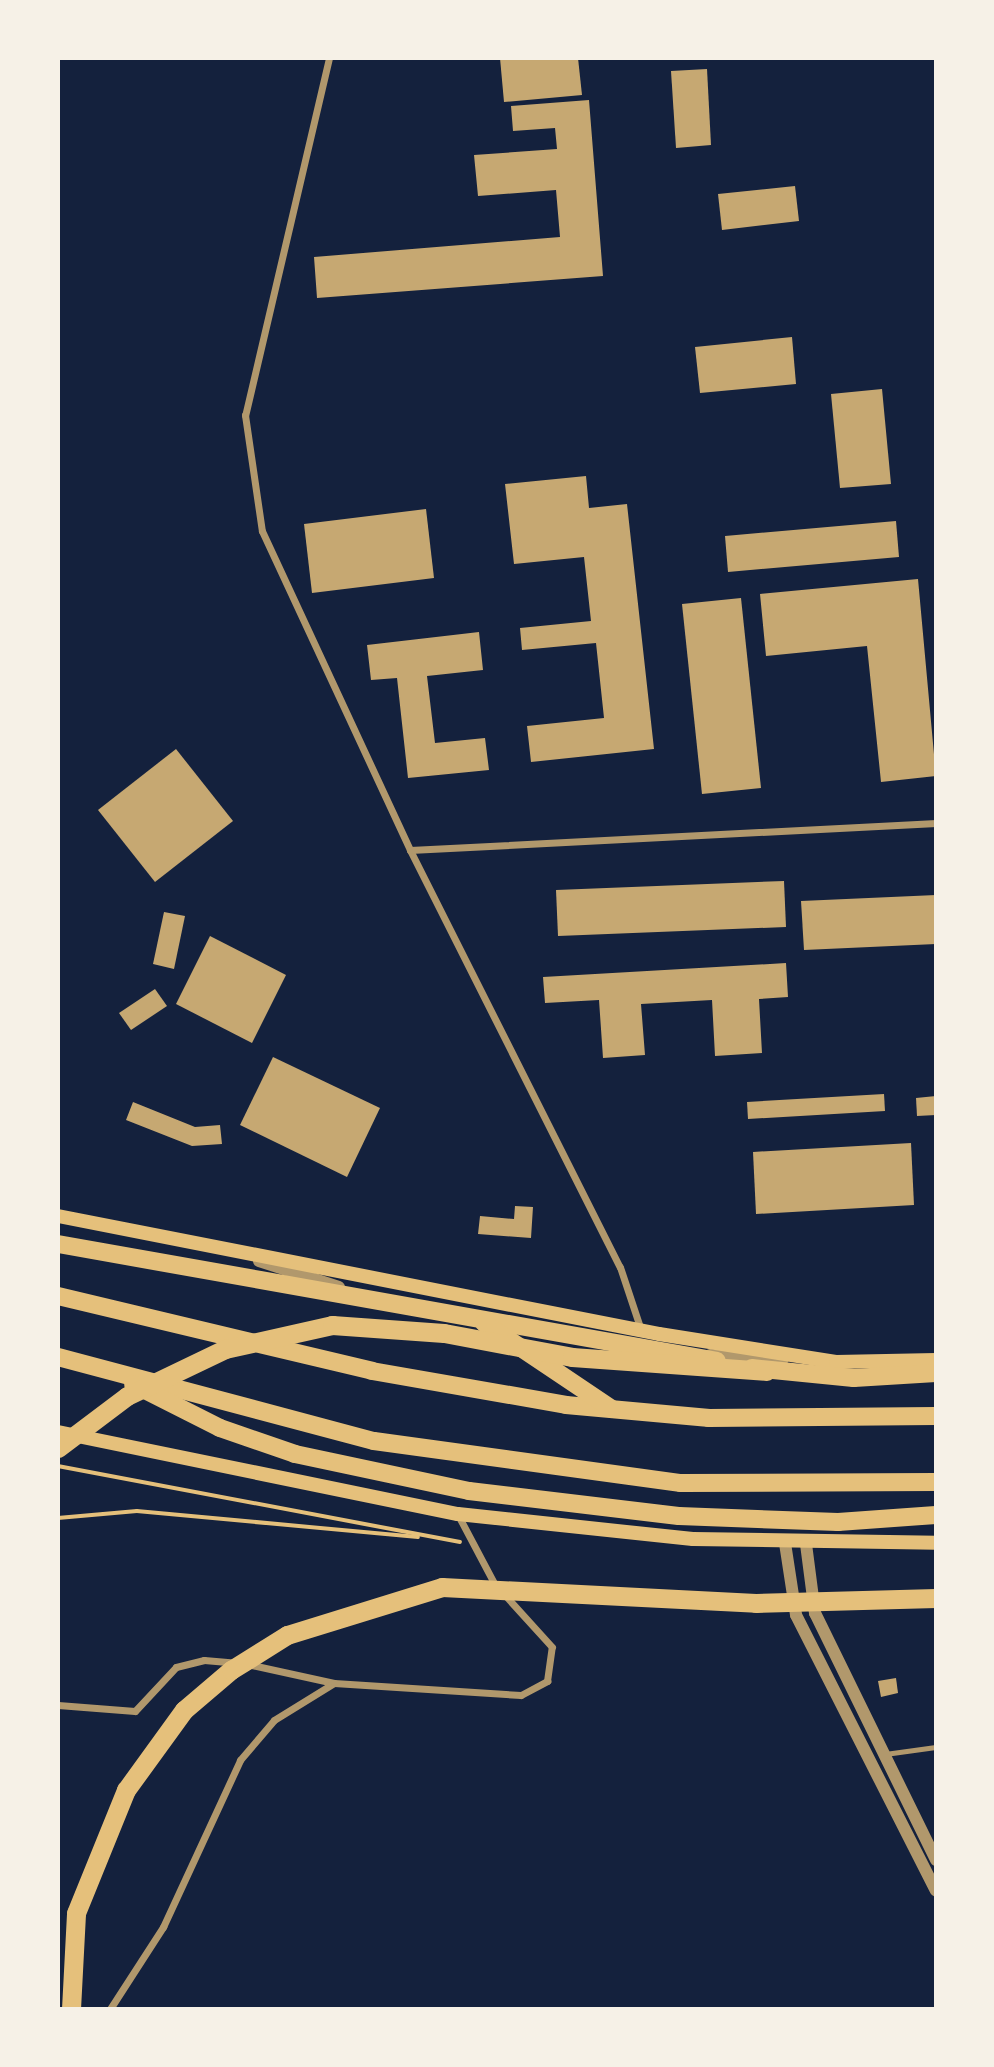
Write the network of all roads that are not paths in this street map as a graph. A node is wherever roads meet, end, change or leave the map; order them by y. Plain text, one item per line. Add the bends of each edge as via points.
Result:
1 (329, 58) edge
2 (936, 823) edge
3 (410, 850) junction
4 (58, 1216) edge
5 (198, 1241) junction
6 (58, 1244) edge
7 (58, 1296) edge
8 (484, 1323) junction
9 (641, 1330) junction
10 (58, 1357) edge
11 (936, 1360) edge
12 (836, 1362) junction
13 (102, 1368) junction
14 (766, 1371) junction
15 (936, 1373) edge
16 (614, 1411) junction
17 (936, 1416) edge
18 (58, 1432) edge
19 (58, 1448) edge
20 (936, 1482) edge
21 (458, 1514) junction
22 (936, 1515) edge
23 (785, 1543) junction
24 (936, 1543) edge
25 (806, 1544) junction
26 (936, 1598) edge
27 (334, 1683) junction
28 (58, 1705) edge
29 (936, 1746) edge
30 (882, 1755) junction
31 (936, 1860) edge
32 (936, 1891) edge
33 (71, 2009) edge
34 (110, 2009) edge

1 - 3 street via 245,415 262,531
2 - 3 street
3 - 9 street via 620,1268
4 - 5 main road
5 - 8 street via 336,1286
5 - 9 main road
6 - 14 highway via 582,1333
7 - 16 highway via 372,1371
8 - 12 street via 624,1351
8 - 16 highway
9 - 12 main road
10 - 13 highway
11 - 12 main road
13 - 20 highway via 401,1445 681,1483
13 - 22 highway via 220,1428 295,1454 469,1491 679,1516 838,1522
14 - 15 highway via 854,1378
14 - 19 highway via 572,1357 444,1333 332,1325 225,1349 127,1396
16 - 17 highway via 834,1421
18 - 21 main road
21 - 23 main road
21 - 27 street via 488,1576 552,1647 547,1681 521,1695
23 - 25 main road
23 - 32 street via 796,1615
24 - 25 main road
25 - 30 street via 815,1613
26 - 33 highway via 756,1603 442,1587 288,1635 231,1670 184,1710 126,1790 76,1913
27 - 28 street via 204,1660 176,1667 135,1711
27 - 34 street via 274,1720 240,1760 163,1927
29 - 30 lane
30 - 31 street

